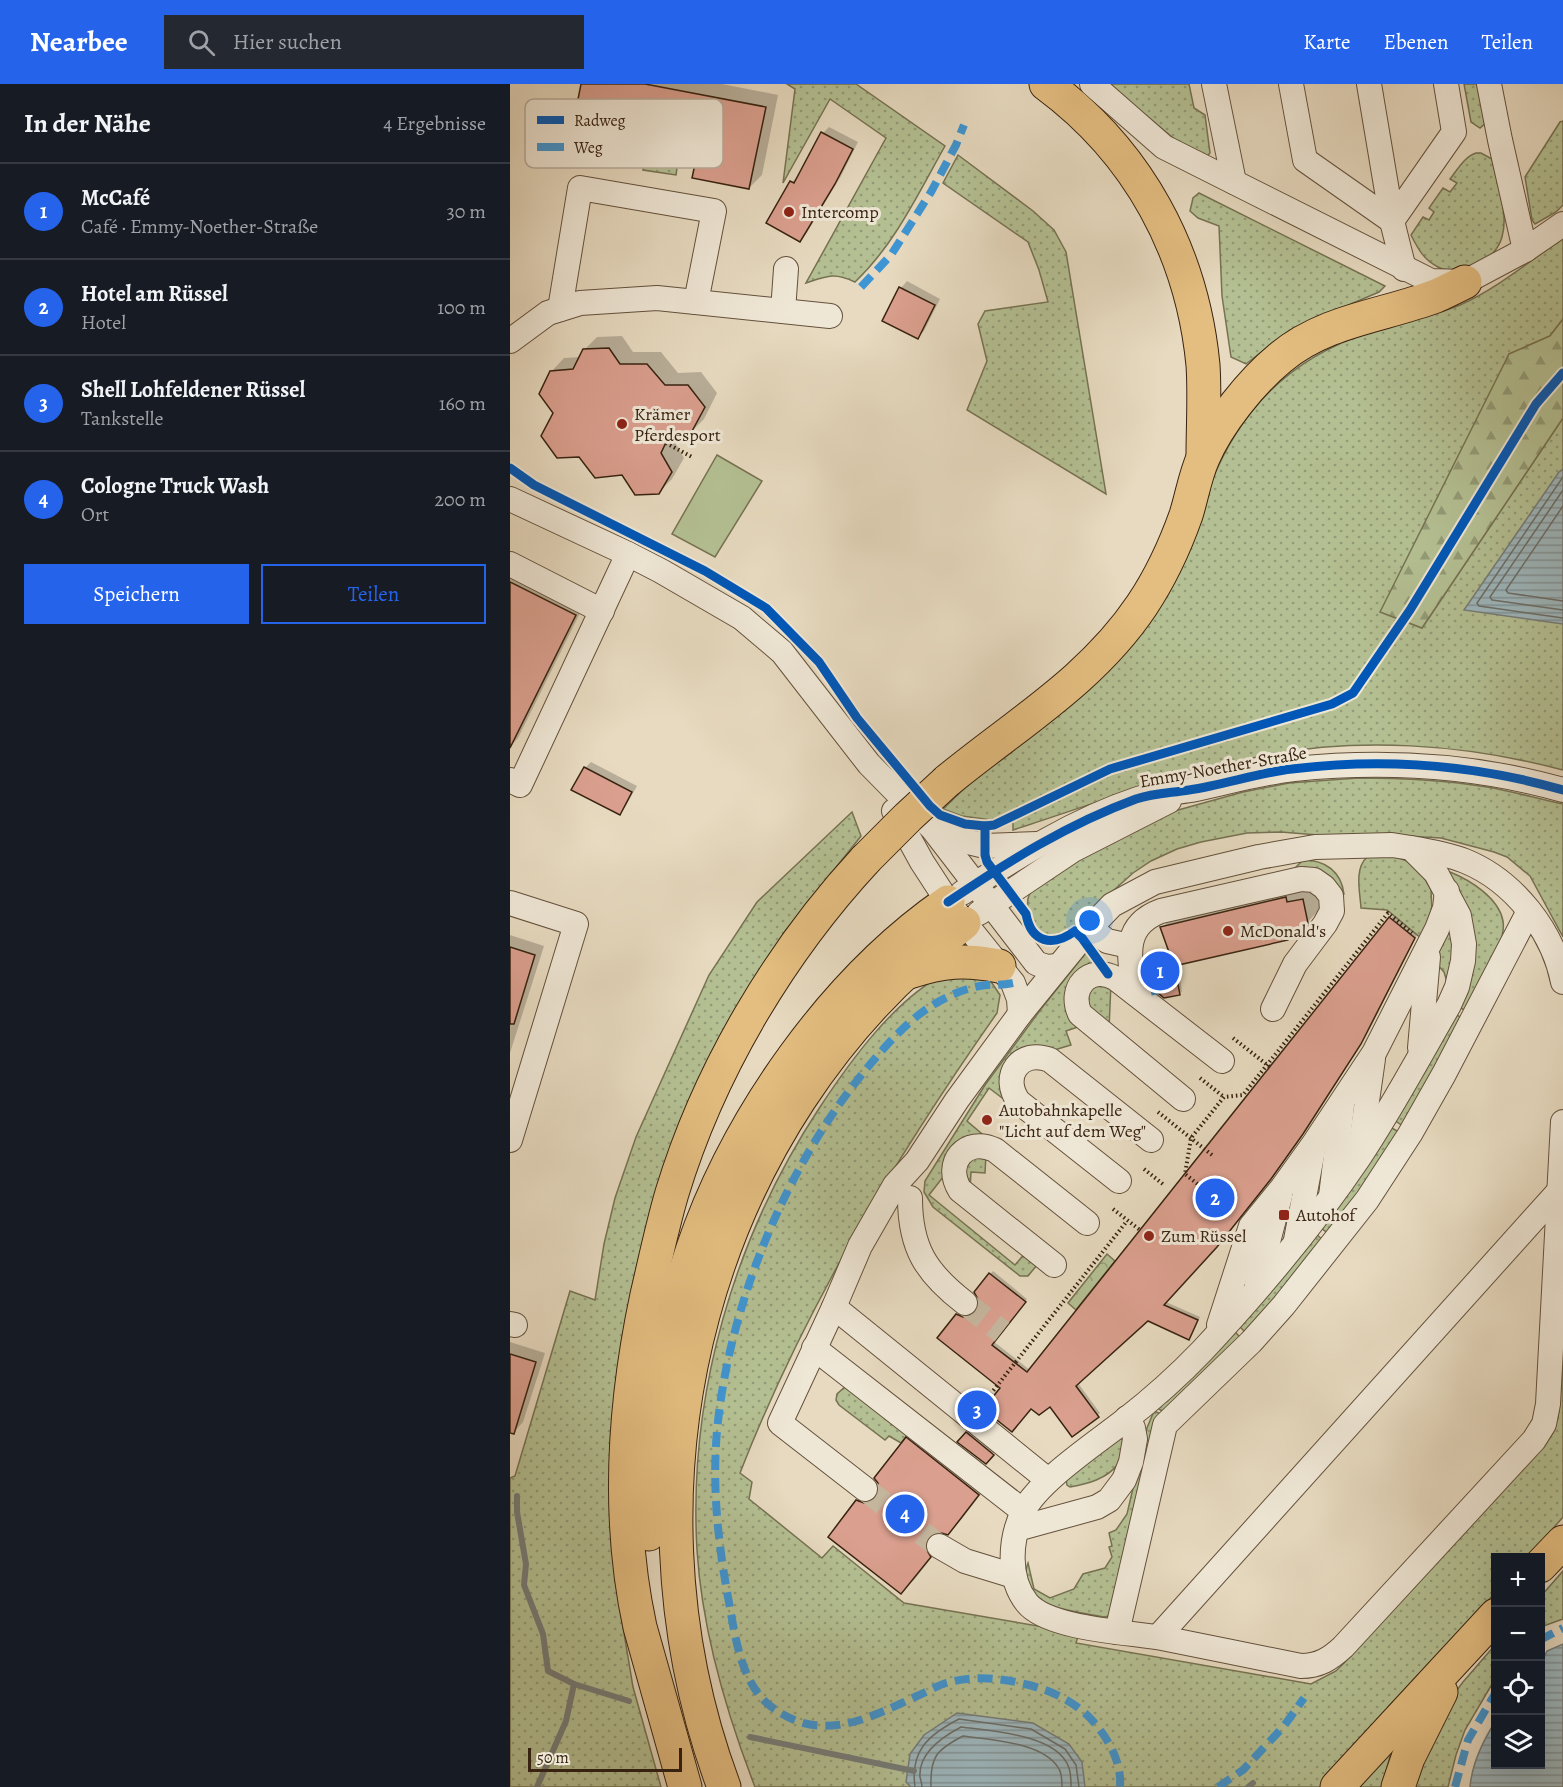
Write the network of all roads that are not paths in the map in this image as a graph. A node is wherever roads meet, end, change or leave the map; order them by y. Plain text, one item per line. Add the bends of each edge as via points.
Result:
1 (1046, 84) edge
2 (1092, 84) edge
3 (1214, 84) edge
4 (1291, 84) edge
5 (1369, 84) edge
6 (1446, 84) edge
7 (1489, 84) edge
8 (1234, 182) junction
9 (1392, 220) junction
10 (1563, 224) edge
11 (1525, 250) junction
12 (1404, 268) junction
13 (786, 269) dead end
14 (1465, 282) junction
15 (696, 302) junction
16 (560, 309) junction
17 (783, 311) junction
18 (830, 316) dead end
19 (510, 341) edge
20 (1203, 458) junction
21 (510, 499) edge
22 (628, 554) junction
23 (510, 564) edge
24 (602, 611) junction
25 (869, 764) junction
26 (510, 780) edge
27 (1190, 790) junction
28 (1563, 790) edge
29 (932, 828) junction
30 (1039, 844) junction
31 (1411, 848) junction
32 (1259, 857) junction
33 (1290, 882) junction
34 (975, 884) junction
35 (1447, 891) junction
36 (510, 903) edge
37 (991, 904) junction
38 (1528, 911) junction
39 (956, 913) junction
40 (1090, 928) junction
41 (1129, 946) junction
42 (1429, 946) junction
43 (999, 966) junction
44 (1058, 966) junction
45 (907, 972) junction
46 (1563, 982) edge
47 (1135, 993) junction
48 (1273, 1009) dead end
49 (1020, 1014) junction
50 (1374, 1053) junction
51 (1419, 1056) junction
52 (1221, 1061) dead end
53 (1184, 1099) dead end
54 (1343, 1100) junction
55 (1563, 1122) edge
56 (510, 1140) edge
57 (1151, 1140) dead end
58 (1315, 1142) junction
59 (1359, 1158) junction
60 (1119, 1181) dead end
61 (1282, 1188) junction
62 (1560, 1190) junction
63 (910, 1198) dead end
64 (1330, 1199) junction
65 (1087, 1223) dead end
66 (1296, 1242) junction
67 (1054, 1265) dead end
68 (1255, 1291) junction
69 (965, 1303) tunnel mouth
70 (834, 1307) junction
71 (1215, 1336) junction
72 (814, 1348) junction
73 (1127, 1418) junction
74 (1048, 1480) junction
75 (865, 1489) tunnel mouth
76 (1020, 1520) junction
77 (1563, 1542) edge
78 (939, 1546) tunnel mouth
79 (1545, 1561) edge
80 (1014, 1576) junction
81 (1491, 1620) edge
82 (1117, 1632) junction
83 (1158, 1637) junction
84 (1469, 1643) junction
85 (650, 1655) junction
86 (685, 1787) edge
87 (723, 1787) edge
88 (1337, 1787) edge
89 (1398, 1787) edge

1 - 20 highway via 1069,101 1120,154 1139,180 1174,246 1190,291 1200,345
2 - 8 street via 1164,147
3 - 8 street
4 - 9 street via 1305,160
5 - 9 street
6 - 9 street via 1454,132
7 - 11 street
8 - 12 street
9 - 12 street
10 - 11 street
11 - 14 street
12 - 14 street via 1431,281
13 - 17 street
14 - 20 highway via 1436,296 1342,324 1281,357 1234,408
15 - 16 street via 635,299 580,303
15 - 16 street via 723,211 580,188
15 - 17 street
16 - 19 street via 548,313
17 - 18 street
20 - 85 highway, bridge via 1178,537 1129,623 1071,686 947,781 866,859 825,907 761,997 710,1095 672,1192 658,1244 636,1345 628,1416 630,1563 634,1602
21 - 22 street
22 - 24 street
22 - 25 street via 742,618 782,652
23 - 24 street
24 - 26 street via 520,784
25 - 29 street
25 - 39 street via 922,862
27 - 28 street, Emmy-Noether-Straße via 1292,769 1360,764 1478,771
27 - 30 street, Emmy-Noether-Straße via 1139,798
27 - 37 street, Emmy-Noether-Straße via 1073,850
29 - 30 street via 985,846
29 - 34 street
30 - 34 street, Emmy-Noether-Straße
31 - 32 street via 1315,847
31 - 35 street
31 - 38 street via 1474,866 1496,879
32 - 33 street
32 - 40 street via 1155,882 1112,905
33 - 41 street via 1155,913 1140,926
33 - 48 street via 1308,879 1320,883 1331,896 1332,911 1295,964
34 - 37 street
34 - 39 street, Emmy-Noether-Straße
35 - 42 street via 1442,916
35 - 51 street via 1462,930 1462,967 1457,987
36 - 56 street via 576,924
37 - 39 street, Emmy-Noether-Straße
37 - 44 street via 1036,963
38 - 46 street via 1551,944
38 - 82 street via 1444,1074 1367,1200 1278,1313 1165,1425
39 - 43 street
39 - 45 highway via 941,940
39 - 85 highway via 914,927 852,987 774,1089 719,1186 694,1247 668,1341 651,1444
40 - 41 street via 1107,942
40 - 44 street
41 - 47 street
42 - 50 street
42 - 51 street
43 - 45 highway via 959,960
43 - 49 street via 1016,990
44 - 49 street
45 - 87 highway via 835,1050 772,1144 729,1234 696,1341 680,1433 675,1548 688,1660
47 - 52 street
47 - 53 street via 1108,974 1098,974 1083,981 1076,1006 1086,1020
49 - 70 street via 917,1161 895,1185 860,1246
50 - 54 street
50 - 59 street
51 - 59 street
54 - 58 street
54 - 64 street
55 - 62 street
57 - 60 street via 1050,1060 1033,1056 1018,1064 1011,1088 1019,1102
58 - 61 street
58 - 66 street
59 - 64 street
61 - 68 street
61 - 71 street via 1251,1226
62 - 83 street
62 - 83 street via 1548,1404 1544,1424 1534,1440 1328,1660 1301,1666
63 - 69 street via 913,1237 925,1265
64 - 66 street
65 - 67 street via 995,1150 979,1145 958,1158 954,1174 960,1190
66 - 68 street
68 - 71 street
70 - 72 street
70 - 74 street
71 - 73 street
72 - 75 street via 780,1423
72 - 76 street
73 - 74 street
73 - 76 street via 1135,1439 1131,1462 1109,1500 1097,1507
74 - 76 street
76 - 80 street via 1013,1552
77 - 79 highway
78 - 80 street via 965,1561
80 - 82 street via 1021,1595 1039,1614
81 - 84 highway
82 - 83 street
84 - 88 highway
84 - 89 highway via 1420,1730
85 - 86 highway via 658,1697

